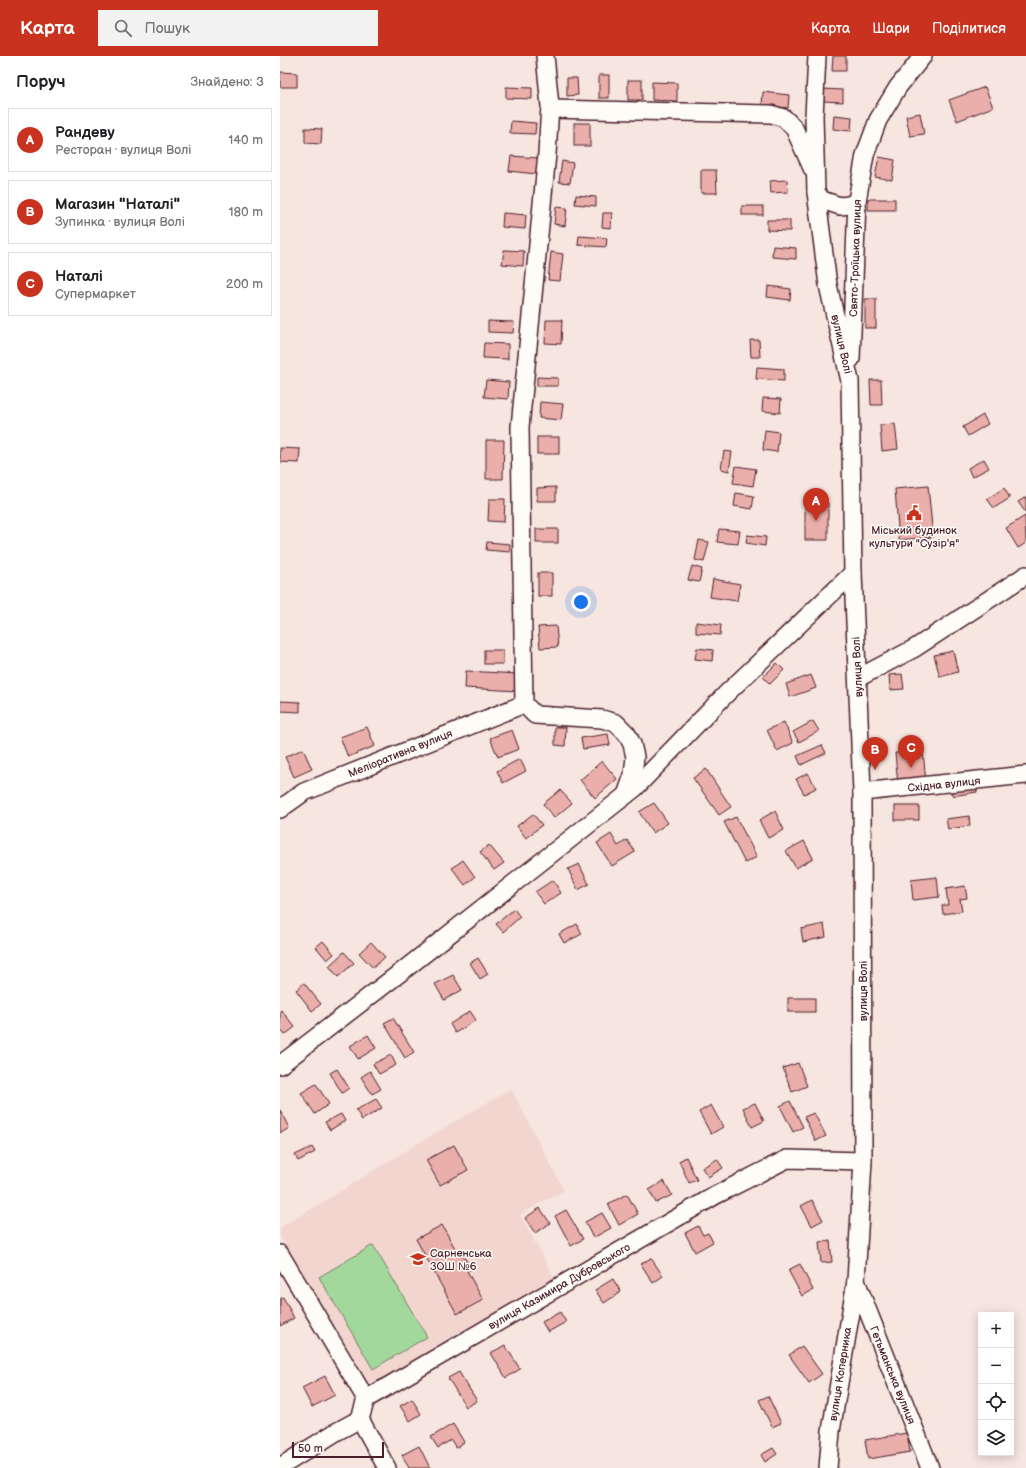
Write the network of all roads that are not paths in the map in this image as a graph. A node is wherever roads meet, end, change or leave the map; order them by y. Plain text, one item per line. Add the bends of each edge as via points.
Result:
1 (545, 56) edge
2 (817, 56) edge
3 (922, 56) edge
4 (550, 109) junction
5 (816, 185) junction
6 (856, 201) junction
7 (850, 381) junction
8 (853, 573) junction
9 (1026, 575) edge
10 (858, 678) junction
11 (524, 704) junction
12 (1026, 775) edge
13 (862, 792) junction
14 (626, 795) junction
15 (280, 809) edge
16 (280, 1065) edge
17 (863, 1161) junction
18 (280, 1254) edge
19 (285, 1275) edge
20 (856, 1281) junction
21 (366, 1400) junction
22 (360, 1419) junction
23 (280, 1467) edge
24 (387, 1468) edge
25 (828, 1468) edge
26 (930, 1468) edge

1 - 4 street
2 - 5 street, вулиця Волі via 814,116
3 - 6 street, Свято-Троїцька вулиця via 898,87 878,120 865,155
4 - 5 street via 771,114 784,118 794,128
4 - 11 street via 520,427
5 - 6 street via 822,200 840,206
5 - 7 street, вулиця Волі via 828,285
6 - 7 street, Свято-Троїцька вулиця
7 - 8 street, вулиця Волі
8 - 10 street, вулиця Волі
8 - 14 street via 728,692
9 - 10 street via 915,648
10 - 13 street, вулиця Волі
11 - 14 street via 535,715 602,719 616,723 627,734 635,757
11 - 15 street, Меліоративна вулиця via 304,792
12 - 13 street, Східна вулиця
13 - 17 street, вулиця Волі
14 - 16 street
17 - 20 street, вулиця Волі
17 - 21 street, вулиця Казимира Дубровського via 787,1159 716,1194
18 - 19 street
19 - 21 street
20 - 25 street, вулиця Коперника via 831,1431
20 - 26 street, Гетьманська вулиця
21 - 22 street
22 - 23 street
22 - 24 street

